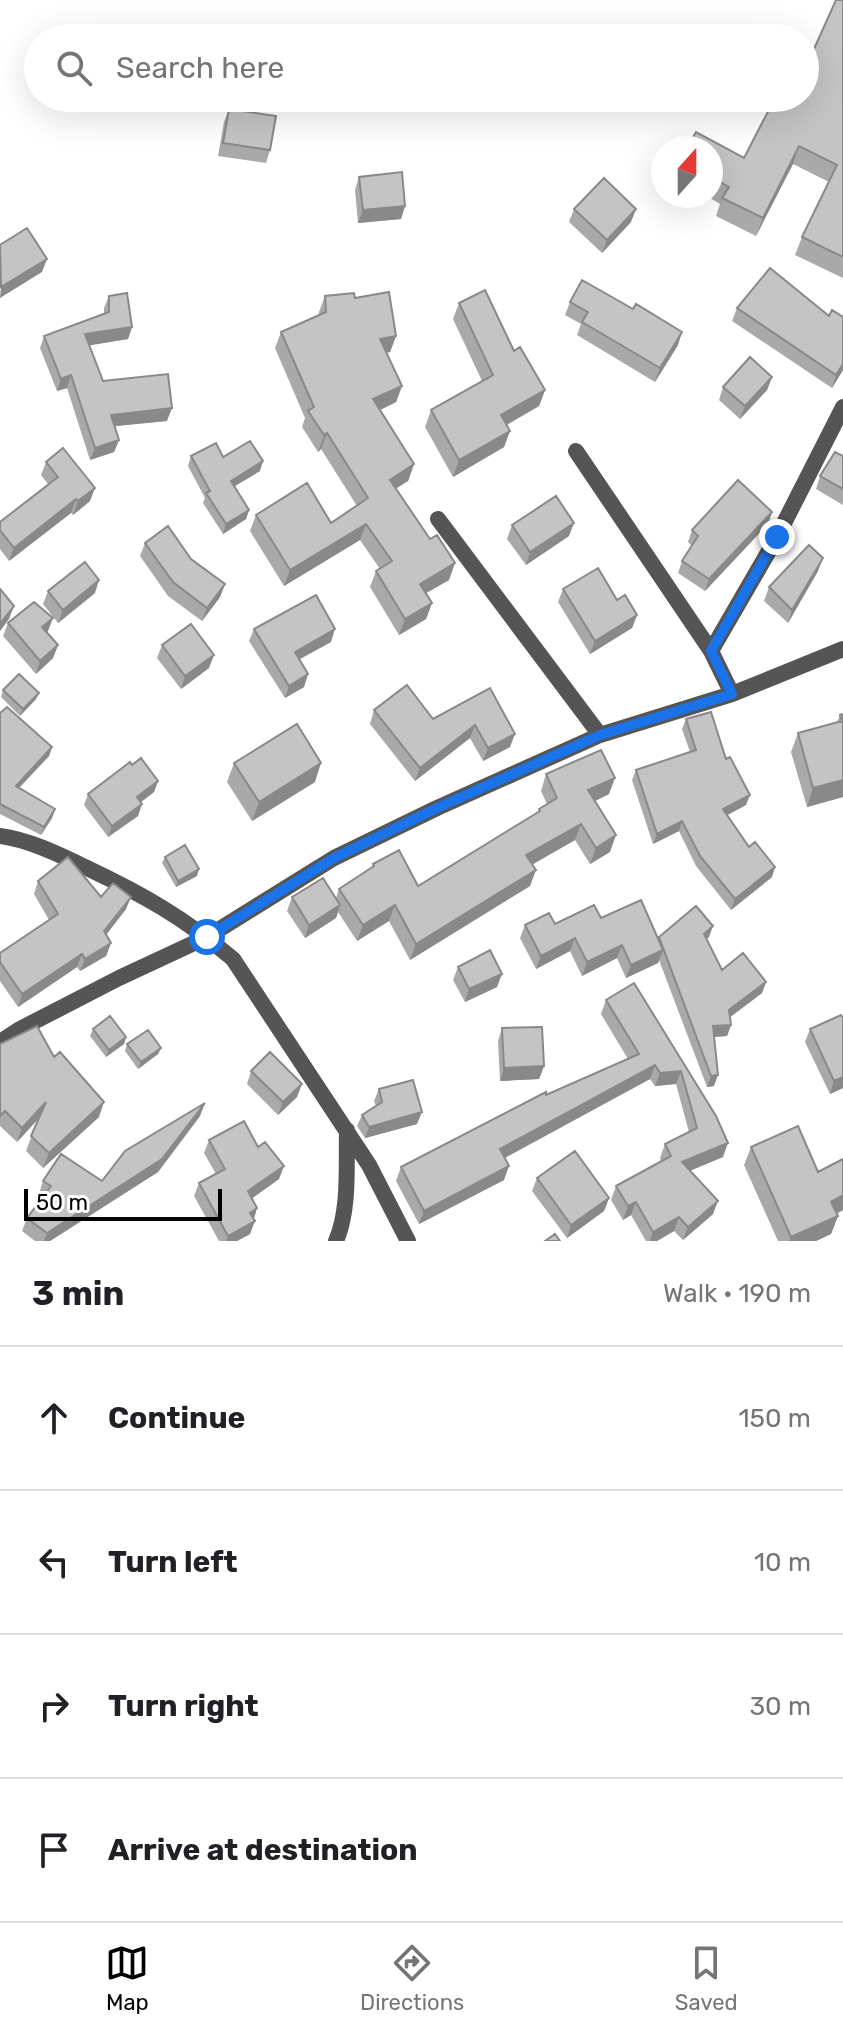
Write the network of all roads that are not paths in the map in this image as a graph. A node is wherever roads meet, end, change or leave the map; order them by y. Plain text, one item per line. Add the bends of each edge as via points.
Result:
1 (843, 407) edge
2 (576, 451) dead end
3 (438, 519) dead end
4 (843, 649) edge
5 (711, 651) junction
6 (732, 694) junction
7 (600, 735) junction
8 (0, 836) edge
9 (207, 937) junction
10 (0, 1042) edge
11 (347, 1130) junction
12 (336, 1241) edge
13 (408, 1241) edge

1 - 5 street
2 - 5 street
3 - 7 street
4 - 6 street
5 - 6 street
6 - 7 street
7 - 9 street via 334,858
8 - 9 street via 54,852 151,898
9 - 10 street
9 - 11 street via 233,959
11 - 12 street
11 - 13 street

